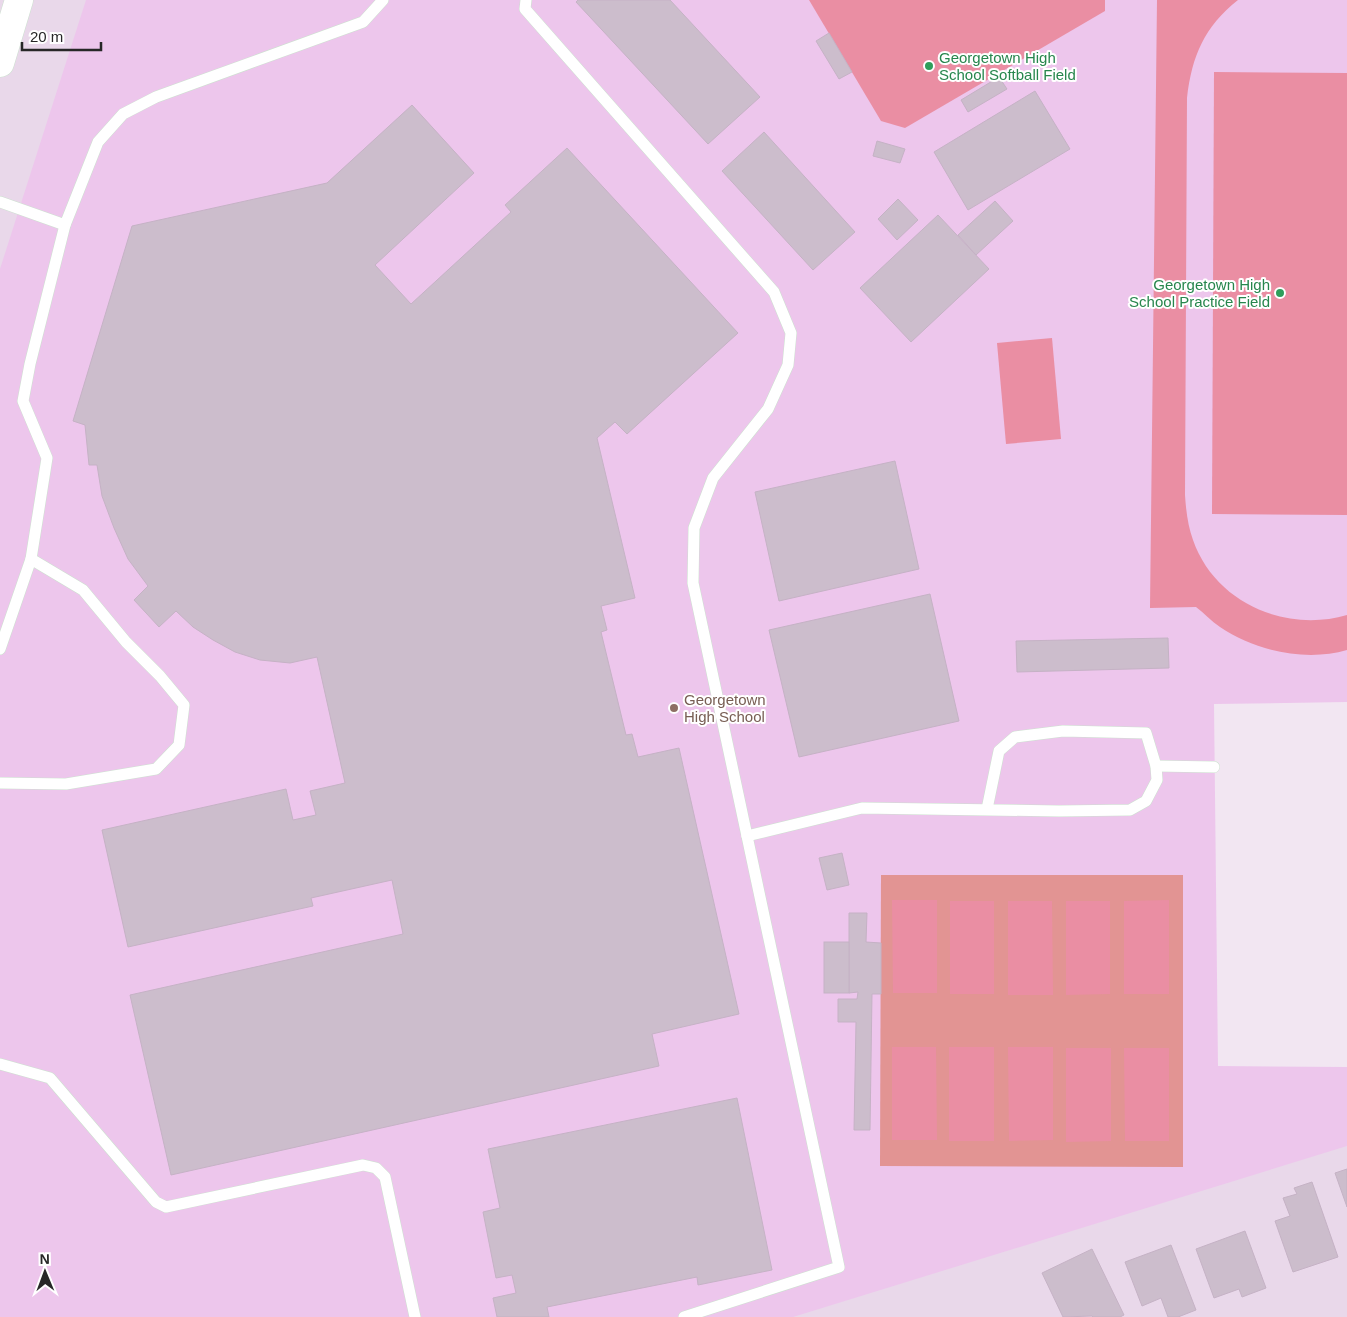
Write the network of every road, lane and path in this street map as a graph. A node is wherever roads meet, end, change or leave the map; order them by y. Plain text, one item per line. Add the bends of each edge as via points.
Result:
1 (19, 0) edge
2 (383, 0) edge
3 (526, 0) edge
4 (0, 63) edge
5 (0, 202) edge
6 (65, 224) junction
7 (31, 559) junction
8 (0, 649) edge
9 (1156, 766) junction
10 (1214, 767) dead end
11 (0, 783) edge
12 (987, 809) junction
13 (747, 836) junction
14 (0, 1064) edge
15 (416, 1317) edge
16 (684, 1317) edge

1 - 4 main road
2 - 6 lane via 363,22 156,98 122,114 98,142
3 - 13 lane via 525,8 774,292 791,332 788,365 768,409 713,478 694,528 693,583
5 - 6 lane
6 - 7 lane via 23,401 47,458
7 - 8 lane
7 - 11 lane via 83,590 184,705 179,745 156,769 66,784
9 - 10 lane
9 - 12 lane via 1157,780 1146,802 1130,810
9 - 12 lane via 1146,734 1063,731 1015,738 999,751
12 - 13 lane via 862,808
13 - 16 lane via 839,1267
14 - 15 lane via 50,1078 156,1202 166,1207 364,1165 376,1168 385,1177

